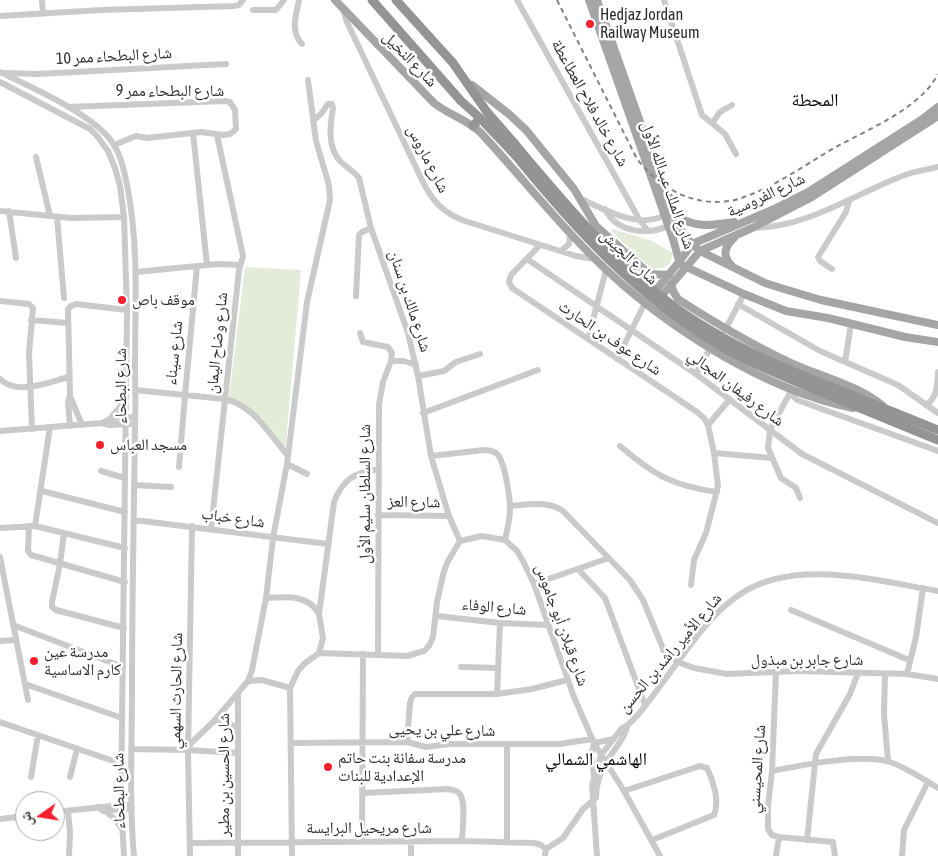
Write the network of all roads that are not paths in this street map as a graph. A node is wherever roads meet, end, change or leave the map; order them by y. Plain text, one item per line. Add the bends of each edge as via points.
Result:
1 (42, 0) edge
2 (243, 0) edge
3 (284, 0) edge
4 (299, 0) edge
5 (335, 0) edge
6 (372, 0) edge
7 (396, 0) edge
8 (517, 0) edge
9 (589, 0) edge
10 (597, 0) edge
11 (664, 0) edge
12 (343, 8) junction
13 (254, 10) dead end
14 (43, 14) junction
15 (0, 16) edge
16 (358, 24) junction
17 (351, 31) junction
18 (302, 44) dead end
19 (226, 64) dead end
20 (1, 73) edge
21 (464, 78) junction
22 (308, 80) dead end
23 (0, 82) edge
24 (732, 105) dead end
25 (67, 107) junction
26 (938, 107) edge
27 (938, 116) edge
28 (480, 118) junction
29 (313, 122) junction
30 (713, 122) junction
31 (473, 126) junction
32 (193, 133) junction
33 (217, 135) junction
34 (114, 145) junction
35 (736, 154) dead end
36 (36, 157) dead end
37 (938, 167) edge
38 (581, 199) junction
39 (848, 201) junction
40 (605, 209) junction
41 (0, 211) edge
42 (9, 211) junction
43 (132, 211) junction
44 (124, 214) junction
45 (673, 214) junction
46 (664, 215) junction
47 (50, 216) junction
48 (57, 217) junction
49 (639, 219) junction
50 (746, 220) junction
51 (668, 226) junction
52 (372, 228) junction
53 (752, 228) junction
54 (648, 231) junction
55 (743, 232) junction
56 (570, 233) junction
57 (692, 244) junction
58 (540, 245) junction
59 (561, 251) junction
60 (700, 251) junction
61 (16, 258) dead end
62 (527, 258) junction
63 (595, 259) junction
64 (679, 262) junction
65 (207, 265) junction
66 (240, 265) junction
67 (198, 266) junction
68 (687, 268) junction
69 (832, 268) dead end
70 (606, 270) junction
71 (735, 270) junction
72 (136, 272) junction
73 (669, 275) junction
74 (671, 284) junction
75 (744, 294) junction
76 (356, 296) dead end
77 (64, 298) dead end
78 (0, 301) edge
79 (738, 304) junction
80 (648, 305) junction
81 (596, 306) junction
82 (128, 310) junction
83 (31, 320) junction
84 (68, 323) junction
85 (851, 324) junction
86 (938, 324) edge
87 (725, 330) junction
88 (631, 331) junction
89 (360, 333) dead end
90 (588, 339) junction
91 (938, 342) edge
92 (710, 348) junction
93 (480, 354) dead end
94 (617, 359) junction
95 (391, 361) junction
96 (845, 362) junction
97 (416, 365) junction
98 (538, 370) dead end
99 (938, 372) edge
100 (696, 374) junction
101 (418, 376) junction
102 (69, 377) junction
103 (0, 379) edge
104 (30, 386) junction
105 (818, 386) junction
106 (135, 390) junction
107 (793, 390) junction
108 (127, 394) junction
109 (184, 394) junction
110 (70, 395) junction
111 (224, 399) junction
112 (730, 399) junction
113 (818, 403) junction
114 (926, 405) junction
115 (884, 408) junction
116 (865, 410) junction
117 (423, 413) junction
118 (938, 413) edge
119 (110, 419) junction
120 (136, 420) junction
121 (126, 421) junction
122 (102, 423) junction
123 (82, 425) junction
124 (708, 425) junction
125 (70, 426) junction
126 (50, 427) junction
127 (32, 428) junction
128 (770, 430) junction
129 (938, 430) edge
130 (0, 431) edge
131 (938, 440) edge
132 (620, 446) dead end
133 (938, 451) edge
134 (714, 453) junction
135 (288, 456) junction
136 (431, 456) junction
137 (772, 458) junction
138 (286, 464) junction
139 (179, 467) dead end
140 (378, 469) junction
141 (101, 471) dead end
142 (307, 474) dead end
143 (125, 478) junction
144 (134, 485) junction
145 (172, 487) dead end
146 (42, 491) junction
147 (717, 492) junction
148 (800, 498) dead end
149 (510, 506) junction
150 (125, 512) junction
151 (378, 515) junction
152 (449, 516) junction
153 (134, 520) junction
154 (938, 522) edge
155 (32, 526) junction
156 (192, 526) junction
157 (0, 528) edge
158 (211, 529) junction
159 (64, 533) junction
160 (273, 538) junction
161 (505, 540) junction
162 (460, 541) junction
163 (328, 544) junction
164 (125, 548) junction
165 (0, 557) edge
166 (608, 558) junction
167 (60, 564) junction
168 (578, 569) junction
169 (124, 582) junction
170 (534, 584) junction
171 (691, 585) dead end
172 (922, 588) junction
173 (938, 591) edge
174 (266, 598) junction
175 (791, 610) dead end
176 (319, 614) junction
177 (437, 616) junction
178 (500, 623) junction
179 (548, 625) junction
180 (13, 626) junction
181 (124, 628) junction
182 (15, 640) junction
183 (0, 641) edge
184 (319, 653) junction
185 (362, 654) junction
186 (378, 655) junction
187 (909, 660) junction
188 (678, 662) junction
189 (123, 667) junction
190 (461, 667) dead end
191 (498, 668) junction
192 (776, 672) junction
193 (858, 673) junction
194 (885, 674) junction
195 (907, 674) junction
196 (938, 679) edge
197 (567, 680) junction
198 (248, 681) junction
199 (24, 684) junction
200 (290, 688) junction
201 (238, 694) junction
202 (497, 694) junction
203 (28, 700) dead end
204 (645, 705) junction
205 (122, 718) junction
206 (214, 721) junction
207 (0, 724) edge
208 (627, 727) junction
209 (238, 729) junction
210 (38, 735) junction
211 (614, 739) junction
212 (593, 741) junction
213 (407, 742) junction
214 (291, 743) junction
215 (363, 743) junction
216 (507, 745) junction
217 (188, 748) junction
218 (77, 749) junction
219 (132, 749) junction
220 (238, 753) junction
221 (601, 755) junction
222 (888, 761) junction
223 (606, 762) junction
224 (814, 763) junction
225 (122, 764) junction
226 (772, 771) junction
227 (594, 776) junction
228 (30, 777) dead end
229 (70, 777) dead end
230 (928, 782) junction
231 (938, 788) edge
232 (624, 791) junction
233 (363, 793) junction
234 (593, 801) junction
235 (132, 806) junction
236 (98, 807) junction
237 (121, 807) junction
238 (65, 811) edge
239 (68, 811) junction
240 (105, 811) junction
241 (15, 817) edge
242 (0, 819) edge
243 (122, 829) junction
244 (779, 838) junction
245 (652, 840) junction
246 (807, 840) junction
247 (462, 841) junction
248 (238, 842) junction
249 (292, 842) junction
250 (362, 842) junction
251 (411, 842) junction
252 (507, 842) junction
253 (190, 843) junction
254 (545, 853) edge
255 (69, 856) edge
256 (124, 856) edge
257 (134, 856) edge
258 (190, 856) edge
259 (238, 856) edge
260 (292, 856) edge
261 (411, 856) edge
262 (597, 856) edge
263 (660, 856) edge
264 (776, 856) edge
265 (835, 856) edge
266 (902, 856) edge

1 - 14 street
2 - 14 street via 234,6
3 - 13 street via 276,10
4 - 18 street via 294,28
5 - 12 main road, شارع النخيل
6 - 28 highway, شارع الجيش via 461,101
7 - 21 highway, شارع الجيش
8 - 49 street, شارع خالد فلاح العطاعطة via 629,195
9 - 46 main road, شارع الملك عبدالله الأول
10 - 45 main road, شارع الملك عبدالله الأول
11 - 30 street via 701,112
12 - 16 main road, شارع النخيل
12 - 17 street, شارع ماروس
14 - 15 street
16 - 17 street
16 - 31 main road, شارع النخيل via 434,103
17 - 58 street, شارع ماروس via 436,204 453,217
19 - 20 street, شارع البطحاء ممر 10
20 - 25 street, شارع البطحاء
21 - 38 main road via 522,126
21 - 105 highway, شارع الجيش, bridge via 487,112 585,225 662,297 730,342
22 - 29 street
23 - 44 street, شارع البطحاء via 82,124 97,136 108,150 115,168
24 - 30 street via 720,112
25 - 33 street, شارع البطحاء ممر 9 via 230,102 235,110 236,129 230,134
25 - 34 street, شارع البطحاء via 91,121
26 - 50 main road, شارع الفروسية via 808,192
27 - 53 main road, شارع الفروسية via 812,197
28 - 31 highway
28 - 105 highway, شارع الجيش, bridge via 588,240 663,307 721,346 761,367
29 - 52 street, شارع مالك بن سنان via 328,104 332,104 334,150 341,163 359,178
29 - 135 street via 330,200 307,302
30 - 35 street via 725,134
31 - 56 main road, شارع النخيل
32 - 33 street
32 - 34 street via 148,138 136,136
32 - 65 street
33 - 66 street, شارع وضاح اليمان via 243,250
34 - 43 street, شارع البطحاء via 126,177
36 - 47 street
37 - 39 street via 904,176
38 - 40 street
38 - 73 main road via 596,226 618,248 647,272
39 - 53 street via 802,220
39 - 69 street via 846,212 818,257
40 - 49 street
40 - 54 street via 616,223 633,230
41 - 42 street
42 - 47 street
42 - 61 street
43 - 44 street
43 - 72 street, شارع البطحاء
44 - 48 street via 98,219
44 - 82 street, شارع البطحاء
45 - 50 main road via 686,222 704,226
45 - 57 main road, شارع الملك عبدالله الأول
46 - 49 street via 652,220
46 - 51 main road, شارع الملك عبدالله الأول
47 - 48 street
48 - 77 street
49 - 54 street, شارع خالد فلاح العطاعطة
50 - 57 main road, شارع الفروسية
51 - 54 street
51 - 64 main road, شارع الملك عبدالله الأول
52 - 76 street via 359,235
52 - 97 street, شارع مالك بن سنان
53 - 55 main road, شارع الفروسية
55 - 60 main road, شارع الفروسية
55 - 71 main road via 726,248 727,260
56 - 59 street via 569,244
56 - 63 main road, شارع النخيل
57 - 60 main road, شارع الملك عبدالله الأول
57 - 64 main road, شارع الفروسية
58 - 59 street, شارع ماروس
58 - 62 street, شارع عوف بن الحارث
59 - 63 street, شارع ماروس
60 - 68 main road, شارع الفروسية
60 - 71 main road, شارع الملك عبدالله الأول
62 - 81 street, شارع رفيفان المجالي
62 - 90 street, شارع عوف بن الحارث via 511,275 509,282 512,288
63 - 70 main road, شارع النخيل
64 - 68 main road, شارع الملك عبدالله الأول
64 - 73 main road, شارع الفروسية
65 - 66 street
65 - 67 street
66 - 111 street, شارع وضاح اليمان
67 - 72 street
67 - 109 street, شارع سيناء
68 - 74 main road, شارع الفروسية
68 - 75 main road, شارع الملك عبدالله الأول
70 - 80 main road, شارع النخيل
70 - 81 street
71 - 86 main road, شارع الملك عبدالله الأول via 765,284 821,300
72 - 106 street, شارع البطحاء
73 - 80 main road, شارع الفروسية
74 - 80 main road, شارع الفروسية
74 - 87 main road via 677,297
75 - 79 street
75 - 85 main road, شارع الملك عبدالله الأول via 786,311
78 - 83 street via 30,304 33,309
79 - 87 street
79 - 96 street
80 - 88 street, شارع الفروسية
80 - 92 main road, شارع النخيل
81 - 88 street, شارع رفيفان المجالي
81 - 90 street
82 - 84 street via 72,305 68,309
82 - 108 street, شارع البطحاء
83 - 84 street
83 - 104 street
84 - 102 street
85 - 91 main road, شارع الملك عبدالله الأول
85 - 96 street
87 - 115 main road via 864,393
88 - 94 street, شارع الفروسية
88 - 100 street, شارع رفيفان المجالي
89 - 95 street via 365,343 391,350
90 - 94 street, شارع عوف بن الحارث
92 - 100 street
92 - 107 main road, شارع النخيل
93 - 101 street via 444,370
94 - 124 street, شارع عوف بن الحارث via 701,415
95 - 97 street via 404,360
95 - 140 street, شارع السلطان سليم الأول via 380,399
96 - 114 street via 898,385
97 - 101 street, شارع مالك بن سنان
98 - 117 street
99 - 114 street via 935,395
100 - 112 street, شارع رفيفان المجالي
101 - 117 street, شارع مالك بن سنان
102 - 104 street
102 - 110 street
103 - 104 street via 11,386
104 - 127 street
105 - 115 highway, شارع الجيش
105 - 116 highway, شارع الجيش
106 - 109 street, شارع سيناء
106 - 120 street, شارع البطحاء
107 - 113 main road, شارع النخيل
107 - 128 street
108 - 119 street
108 - 121 street, شارع البطحاء
109 - 111 street
109 - 139 street
110 - 123 street
110 - 125 street
111 - 135 street via 248,409
111 - 158 street, شارع وضاح اليمان
112 - 124 street
112 - 128 street, شارع رفيفان المجالي
113 - 116 main road, شارع النخيل
113 - 133 street
114 - 118 street
115 - 129 highway, شارع الجيش
116 - 131 highway, شارع الجيش
117 - 136 street, شارع مالك بن سنان
119 - 121 street
119 - 122 street
120 - 121 street
120 - 144 street, شارع البطحاء
121 - 122 street via 109,425
121 - 143 street, شارع البطحاء
122 - 123 street
123 - 125 street
124 - 134 street
125 - 126 street
126 - 127 street
126 - 146 street
127 - 130 street
128 - 137 street via 768,448
128 - 154 street, شارع رفيفان المجالي via 817,462
132 - 147 street via 670,481
134 - 137 street
134 - 147 street
135 - 138 street
136 - 149 street via 484,450 498,454 504,468
136 - 152 street, شارع مالك بن سنان
137 - 148 street via 781,478 796,488
138 - 142 street
138 - 160 street
140 - 151 street, شارع السلطان سليم الأول
140 - 163 street via 354,475 345,483 332,512
141 - 143 street
143 - 150 street, شارع البطحاء
144 - 145 street
144 - 153 street, شارع البطحاء
146 - 150 street
146 - 155 street
147 - 171 street via 706,533 694,560
149 - 161 street
149 - 166 street via 547,504 557,507
150 - 164 street, شارع البطحاء
151 - 152 street, شارع العز
151 - 186 street, شارع السلطان سليم الأول
152 - 162 street, شارع مالك بن سنان
153 - 156 street, شارع خباب
153 - 219 street, شارع البطحاء
155 - 157 street
155 - 159 street
155 - 167 street via 29,553
156 - 158 street, شارع خباب
156 - 217 street, شارع الحارث السهمي
158 - 160 street, شارع خباب
159 - 164 street
159 - 167 street
160 - 163 street, شارع خباب
160 - 174 street
161 - 162 street via 482,536
161 - 170 street, شارع قبلان أبو جاموس via 517,551
162 - 177 street via 444,571
163 - 176 street
164 - 169 street, شارع البطحاء
165 - 180 street
166 - 168 street
166 - 188 street via 636,588 664,651
167 - 169 street
167 - 181 street via 52,602 54,609
168 - 170 street
168 - 204 street via 605,598
169 - 181 street, شارع البطحاء
170 - 179 street, شارع قبلان أبو جاموس
172 - 173 street, شارع الأمير راشد بن الحسن
172 - 187 street via 916,637
172 - 188 street, شارع الأمير راشد بن الحسن via 830,574 779,578 751,588 731,600
174 - 176 street via 300,598 317,609
174 - 198 street
175 - 187 street
176 - 184 street via 323,638
177 - 178 street, شارع الوفاء
177 - 186 street via 433,637 424,651 407,656
178 - 179 street, شارع الوفاء
178 - 191 street
179 - 197 street, شارع قبلان أبو جاموس
180 - 182 street
180 - 189 street
181 - 189 street, شارع البطحاء
182 - 183 street
182 - 199 street
184 - 185 street
184 - 200 street via 298,671
185 - 186 street
185 - 215 street
187 - 195 street
188 - 192 street, شارع جابر بن مبذول via 728,674
188 - 204 street, شارع الأمير راشد بن الحسن
189 - 205 street, شارع البطحاء
190 - 191 street
191 - 202 street
192 - 193 street, شارع جابر بن مبذول
192 - 226 street, شارع المحيسني
193 - 194 street, شارع جابر بن مبذول
193 - 224 street
194 - 195 street, شارع جابر بن مبذول
194 - 222 street
195 - 196 street, شارع جابر بن مبذول
197 - 202 street
197 - 212 street, شارع قبلان أبو جاموس
198 - 200 street via 262,680
198 - 201 street
199 - 203 street
199 - 205 street
200 - 214 street
201 - 206 street
201 - 209 street, شارع الحسين بن مطير
202 - 213 street via 415,694 410,703
204 - 208 street, شارع الأمير راشد بن الحسن
205 - 225 street, شارع البطحاء
206 - 209 street via 227,722
206 - 217 street
207 - 210 street
208 - 211 street, شارع الأمير راشد بن الحسن via 622,728
208 - 223 street, شارع الأمير راشد بن الحسن
209 - 220 street, شارع الحسين بن مطير
210 - 218 street
210 - 228 street
211 - 212 street, شارع علي بن يحيى
211 - 221 street, شارع الأمير راشد بن الحسن
212 - 216 street, شارع علي بن يحيى
212 - 221 street, شارع قبلان أبو جاموس
212 - 227 street
213 - 215 street, شارع علي بن يحيى
213 - 216 street, شارع علي بن يحيى via 426,747
214 - 215 street, شارع علي بن يحيى
214 - 249 street
215 - 233 street
216 - 252 street
217 - 219 street
217 - 220 street
217 - 253 street, شارع الحارث السهمي
218 - 225 street
218 - 229 street
219 - 235 street, شارع البطحاء
220 - 248 street, شارع الحسين بن مطير
221 - 223 street, شارع قبلان أبو جاموس
221 - 227 street, شارع الأمير راشد بن الحسن
222 - 224 street
222 - 230 street
223 - 232 street, شارع قبلان أبو جاموس
223 - 234 street, شارع الأمير راشد بن الحسن
224 - 226 street
224 - 246 street
225 - 237 street, شارع البطحاء
226 - 244 street, شارع المحيسني via 768,829
227 - 234 street, شارع الأمير راشد بن الحسن
230 - 231 street
230 - 266 street via 904,830
232 - 245 street, شارع قبلان أبو جاموس
232 - 245 street via 700,766 707,768 716,801 714,815
233 - 247 street via 455,791 462,799
233 - 250 street
234 - 254 street via 583,809 563,838
234 - 262 street, شارع الأمير راشد بن الحسن
235 - 237 street
235 - 257 street, شارع البطحاء
236 - 237 street
236 - 239 street
236 - 240 street
237 - 240 street
237 - 243 street, شارع البطحاء
238 - 239 street
239 - 255 street
240 - 243 street
241 - 242 street
243 - 256 street, شارع البطحاء
244 - 246 street
244 - 264 street
245 - 263 street, شارع قبلان أبو جاموس
246 - 265 street via 833,842
247 - 251 street, شارع مريحيل البرايسة
247 - 252 street, شارع مريحيل البرايسة
248 - 249 street, شارع مريحيل البرايسة
248 - 253 street, شارع مريحيل البرايسة
248 - 259 street, شارع الحسين بن مطير
249 - 250 street, شارع مريحيل البرايسة
249 - 260 street
250 - 251 street, شارع مريحيل البرايسة
251 - 261 street
252 - 254 street, شارع مريحيل البرايسة via 538,844
253 - 258 street, شارع الحارث السهمي

